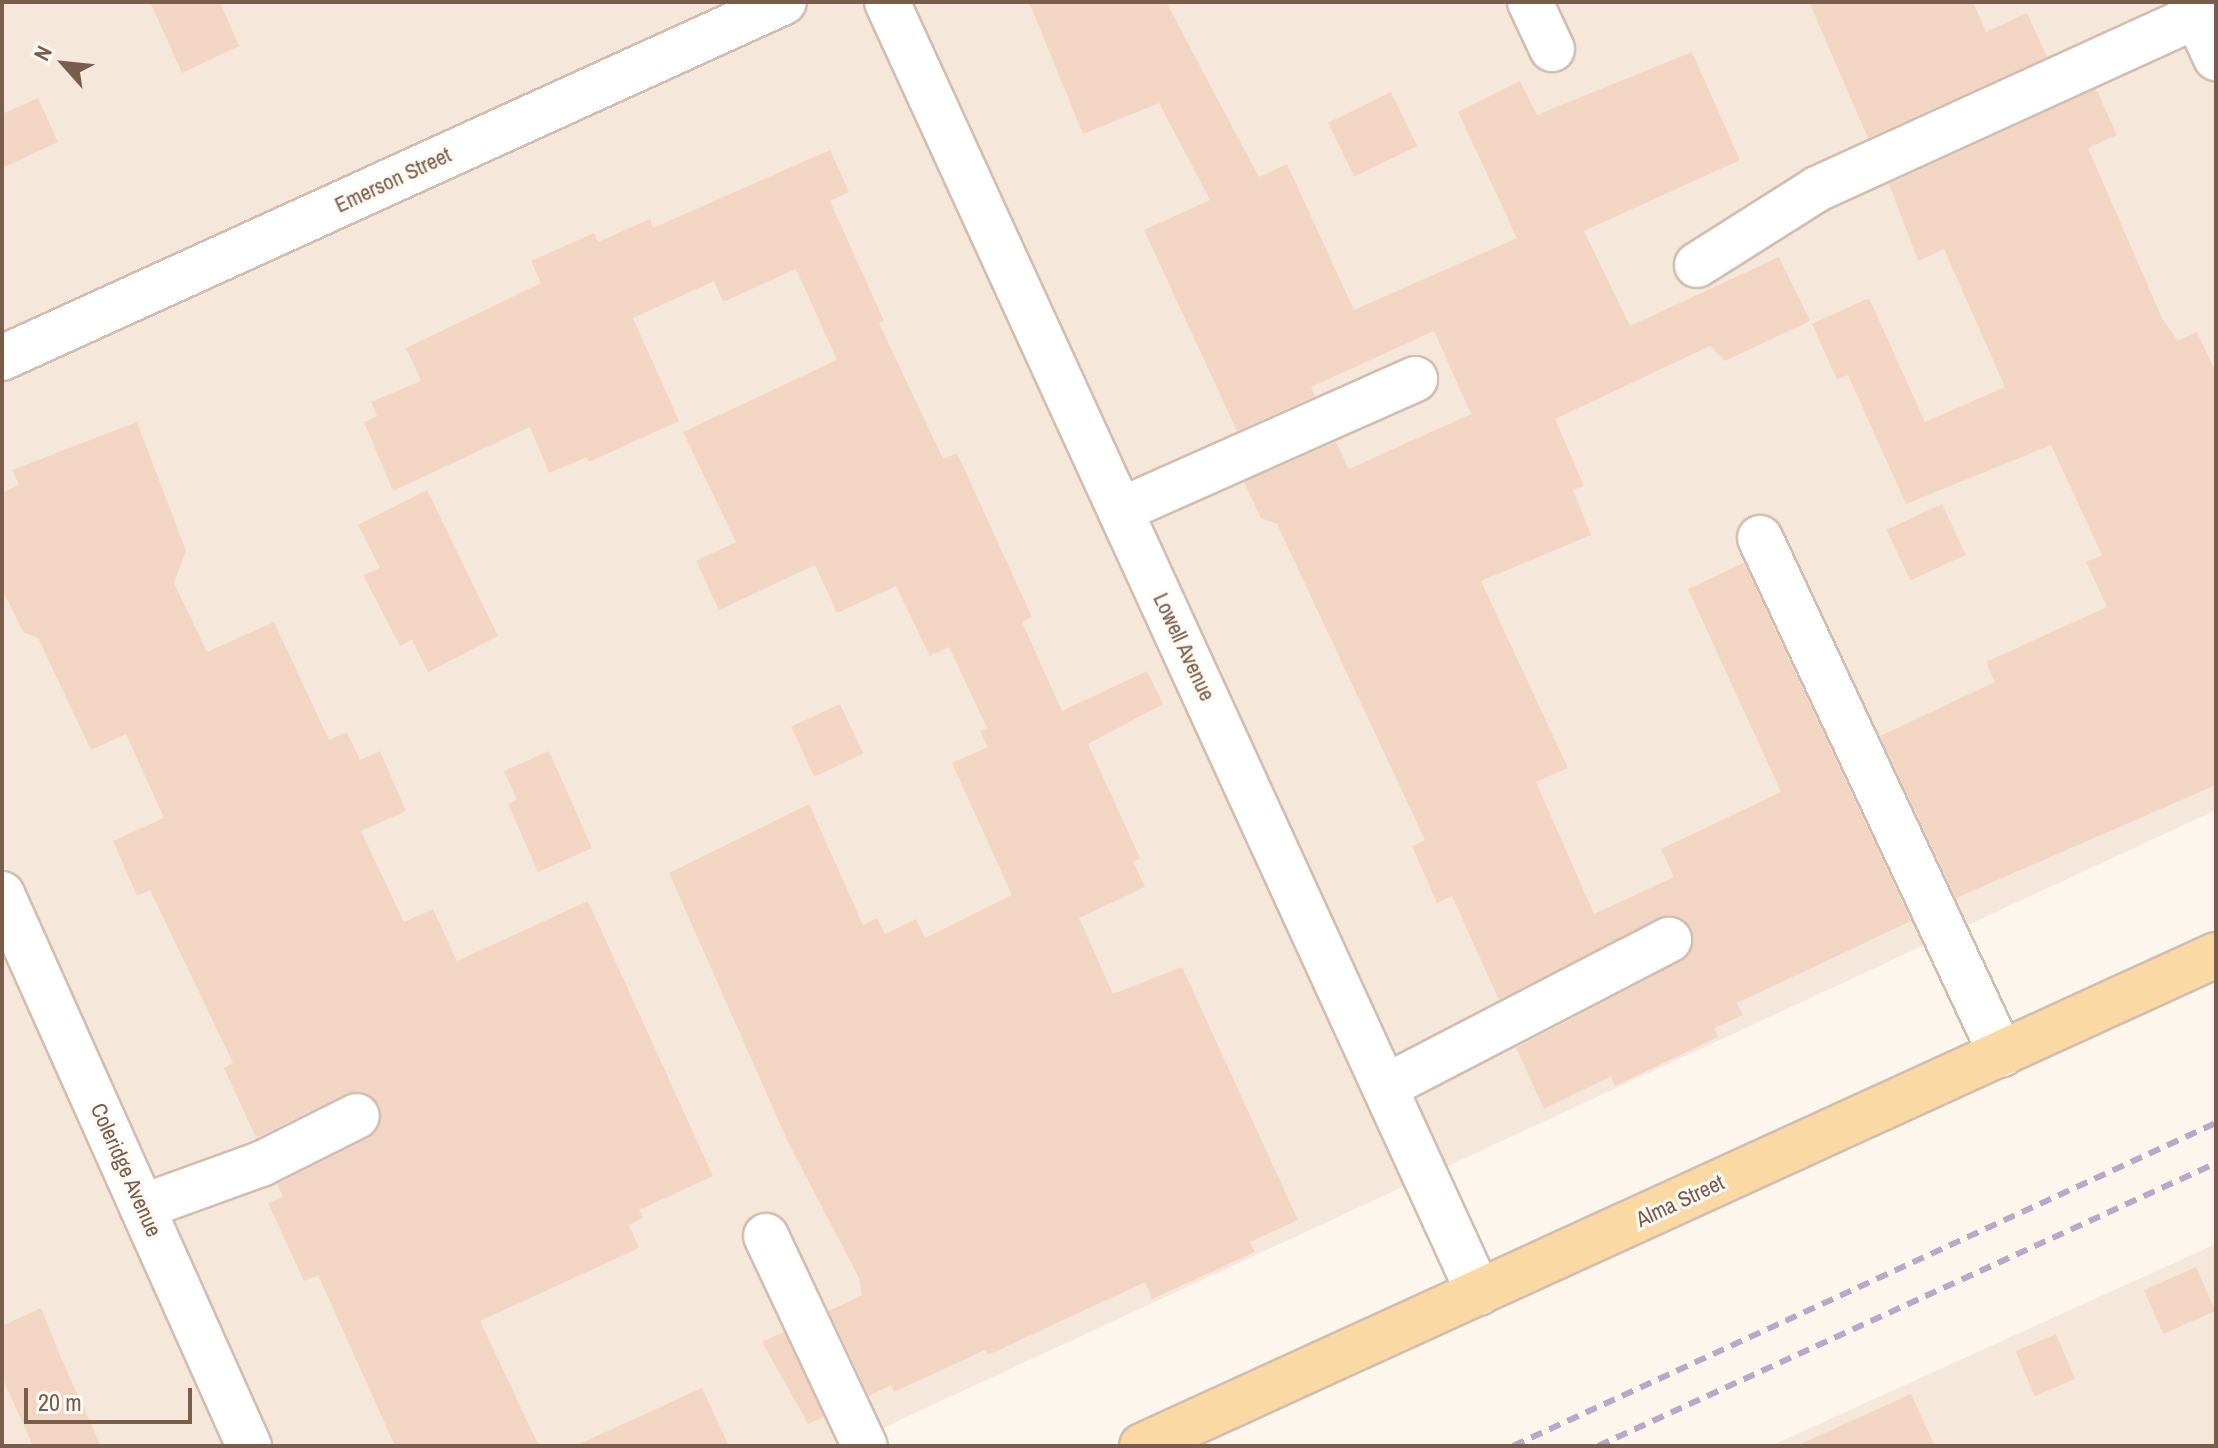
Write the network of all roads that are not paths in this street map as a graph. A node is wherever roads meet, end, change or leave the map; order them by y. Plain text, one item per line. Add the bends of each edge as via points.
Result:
1 (784, 2) edge
2 (887, 2) edge
3 (1530, 2) edge
4 (2193, 9) edge
5 (1552, 49) dead end
6 (2216, 58) edge
7 (1697, 265) dead end
8 (2, 358) edge
9 (1415, 379) dead end
10 (1121, 510) junction
11 (1760, 538) dead end
12 (2, 894) edge
13 (1669, 940) dead end
14 (2216, 955) edge
15 (2001, 1054) junction
16 (1385, 1087) junction
17 (357, 1116) dead end
18 (142, 1207) junction
19 (766, 1236) dead end
20 (1479, 1293) junction
21 (249, 1446) edge
22 (865, 1446) edge
23 (1142, 1446) edge

1 - 8 street, Emerson Street
2 - 10 street, Lowell Avenue
3 - 5 street
4 - 6 street
4 - 7 street via 1817,189
9 - 10 street
10 - 16 street, Lowell Avenue
11 - 15 street
12 - 18 street, Coleridge Avenue
13 - 16 street
14 - 15 main road, Alma Street
15 - 20 main road, Alma Street
16 - 20 street, Lowell Avenue
17 - 18 street via 261,1164
18 - 21 street, Coleridge Avenue
19 - 22 street
20 - 23 main road, Alma Street

